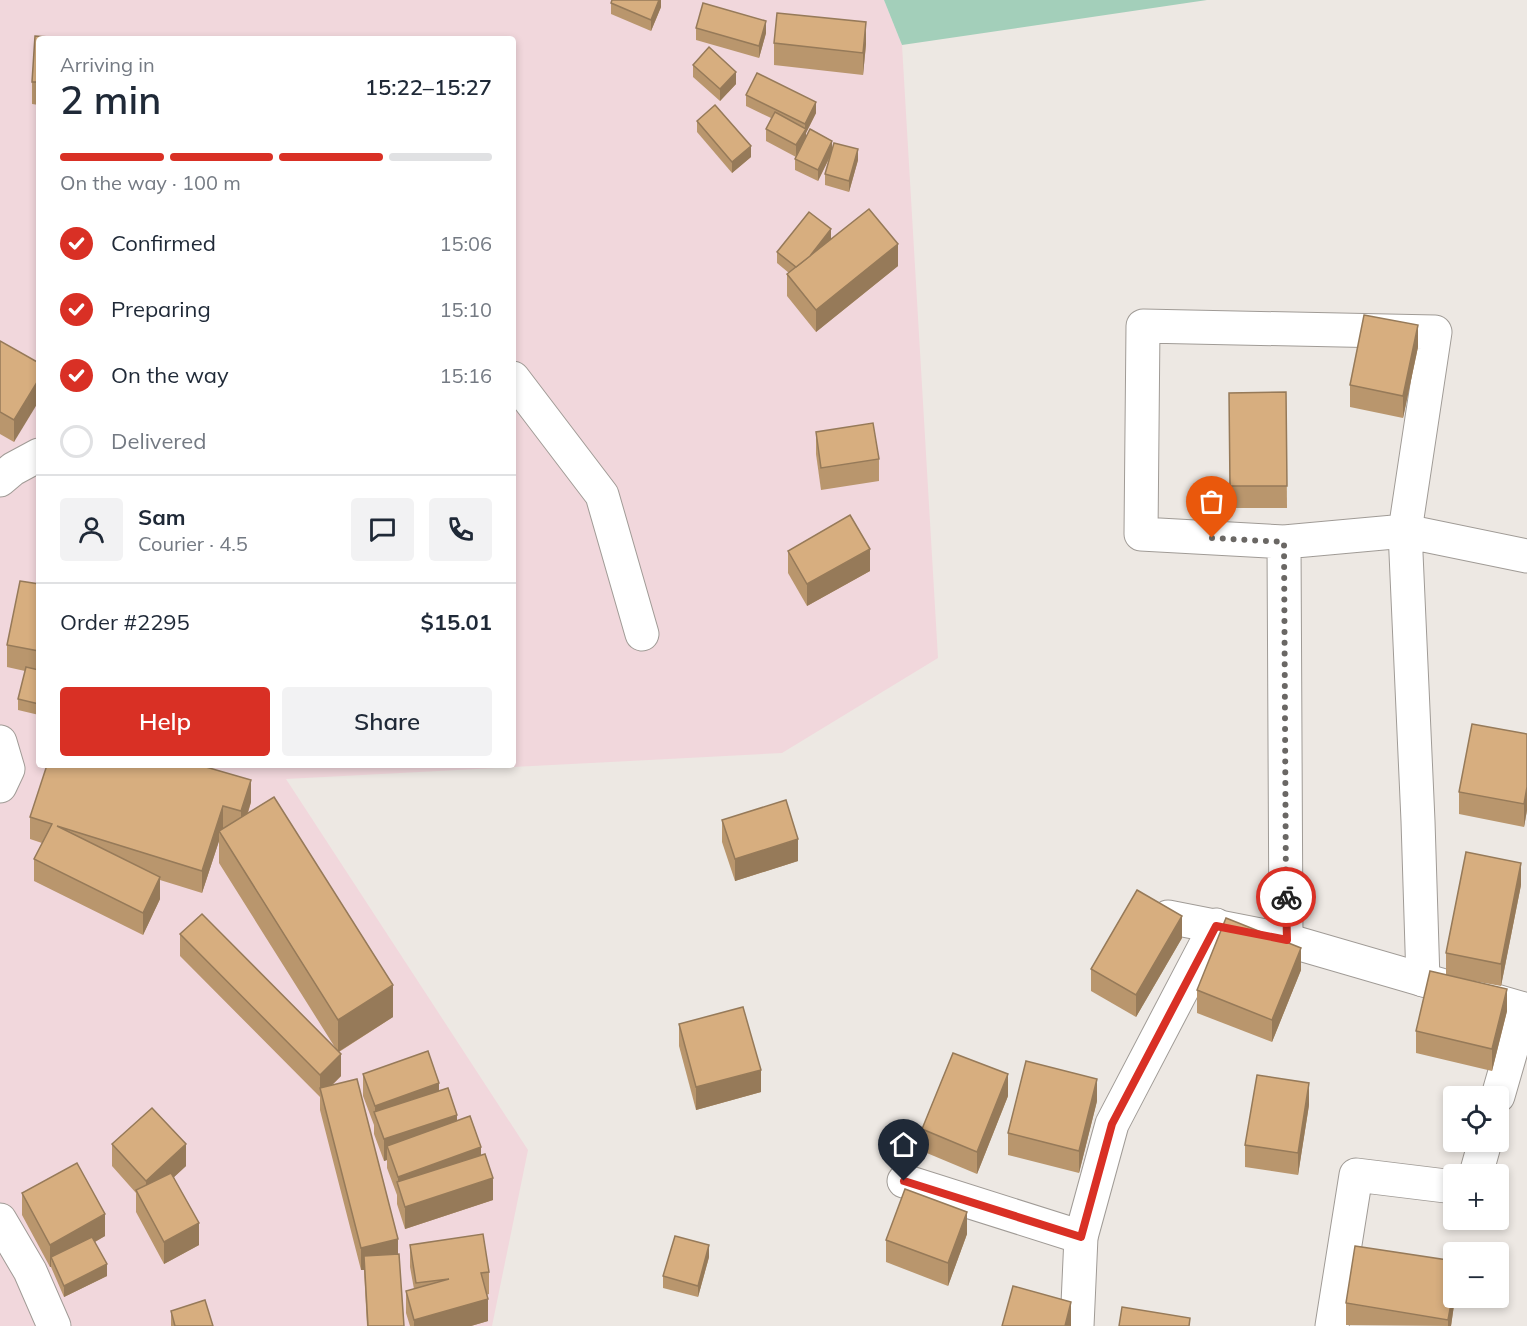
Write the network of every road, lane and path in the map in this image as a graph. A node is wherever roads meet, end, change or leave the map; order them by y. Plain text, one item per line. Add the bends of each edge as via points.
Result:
1 (516, 382) edge
2 (17, 468) edge
3 (0, 503) edge
4 (1405, 531) junction
5 (1284, 542) junction
6 (1527, 556) edge
7 (642, 634) dead end
8 (0, 742) edge
9 (0, 786) edge
10 (1168, 917) edge
11 (1216, 926) junction
12 (1287, 940) junction
13 (1423, 980) junction
14 (1525, 1009) edge
15 (1501, 1086) edge
16 (904, 1181) dead end
17 (1443, 1186) edge
18 (0, 1220) edge
19 (1081, 1237) junction
20 (54, 1326) edge
21 (1077, 1326) edge
22 (1332, 1326) edge

1 - 7 street via 602,495
2 - 3 street
4 - 5 street
4 - 5 street via 1435,332 1143,326 1141,534
4 - 6 street
4 - 13 street
5 - 12 street
8 - 9 street via 8,769
10 - 11 street
11 - 12 street
11 - 19 street via 1112,1124
12 - 13 street
13 - 14 street
14 - 15 street
16 - 19 street
17 - 22 street via 1356,1175
18 - 20 street via 30,1271
19 - 21 street

